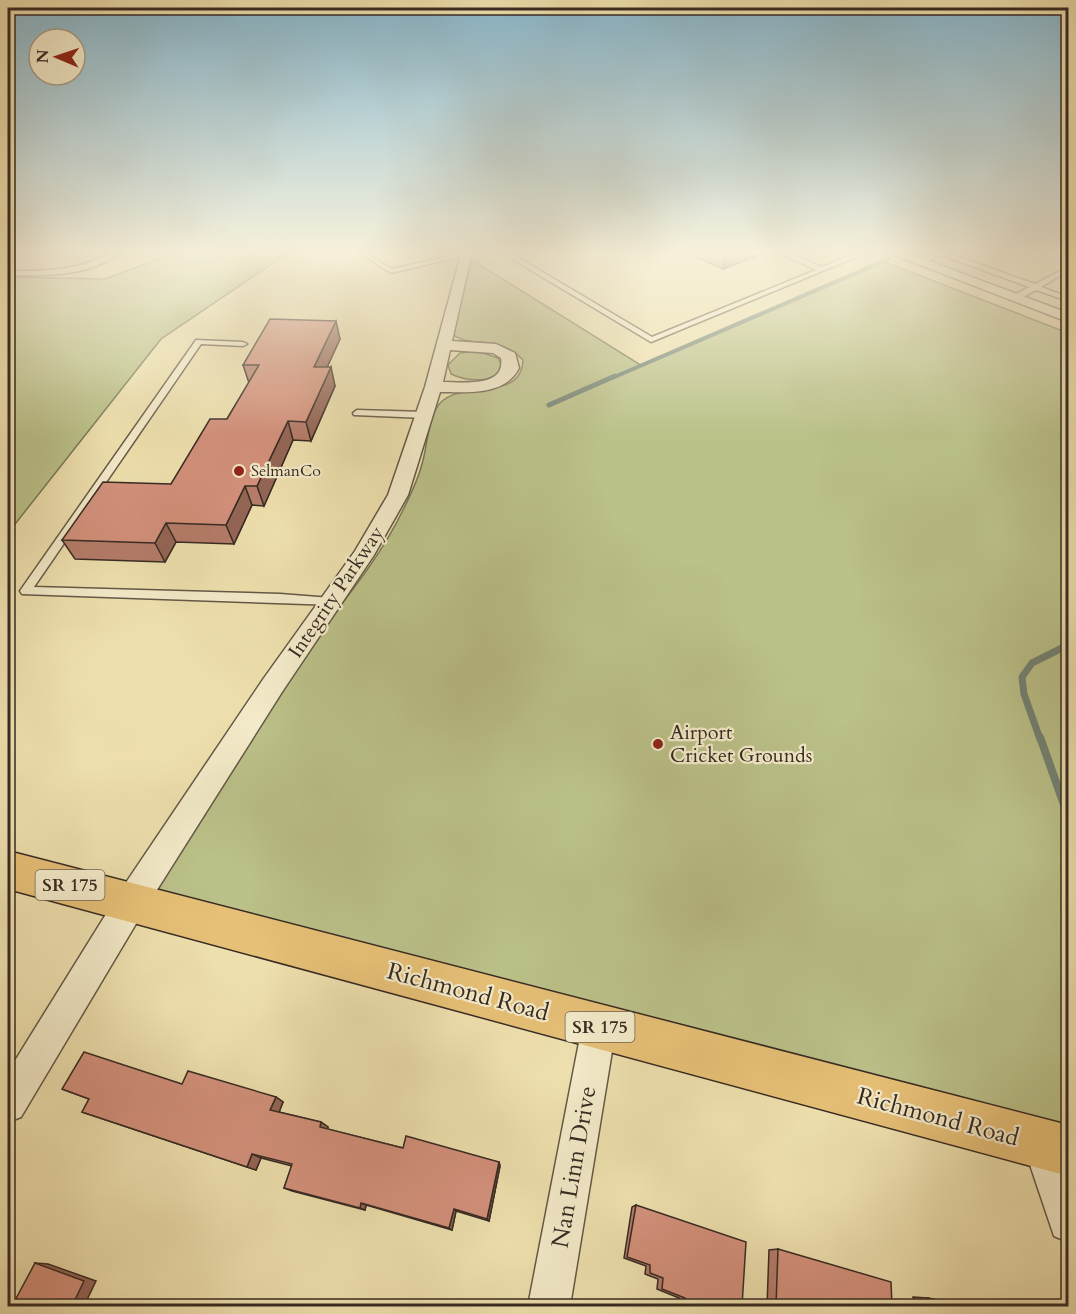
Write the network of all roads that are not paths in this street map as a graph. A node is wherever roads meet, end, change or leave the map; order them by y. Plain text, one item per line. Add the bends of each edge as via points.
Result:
1 (451, 312) edge
2 (605, 312) edge
3 (719, 312) edge
4 (1053, 312) edge
5 (1068, 318) edge
6 (243, 344) dead end
7 (442, 345) junction
8 (433, 387) junction
9 (357, 413) dead end
10 (425, 415) junction
11 (331, 602) junction
12 (8, 870) edge
13 (132, 901) junction
14 (599, 1027) junction
15 (8, 1104) edge
16 (1055, 1148) edge
17 (1068, 1222) edge
18 (549, 1306) edge

1 - 7 street, Integrity Parkway
2 - 3 lane via 651,340
4 - 5 street
6 - 11 lane via 199,342 26,591
7 - 8 street, Integrity Parkway
7 - 8 street via 496,349 509,356 512,364 510,373 501,381 486,386
8 - 10 street, Integrity Parkway
9 - 10 lane
10 - 11 street, Integrity Parkway via 398,495
11 - 13 street, Integrity Parkway
12 - 13 main road, Richmond Road / SR 175
13 - 14 main road, Richmond Road / SR 175
13 - 15 street, Integrity Parkway
14 - 16 main road, Richmond Road / SR 175
14 - 18 street, Nan Linn Drive
16 - 17 street

